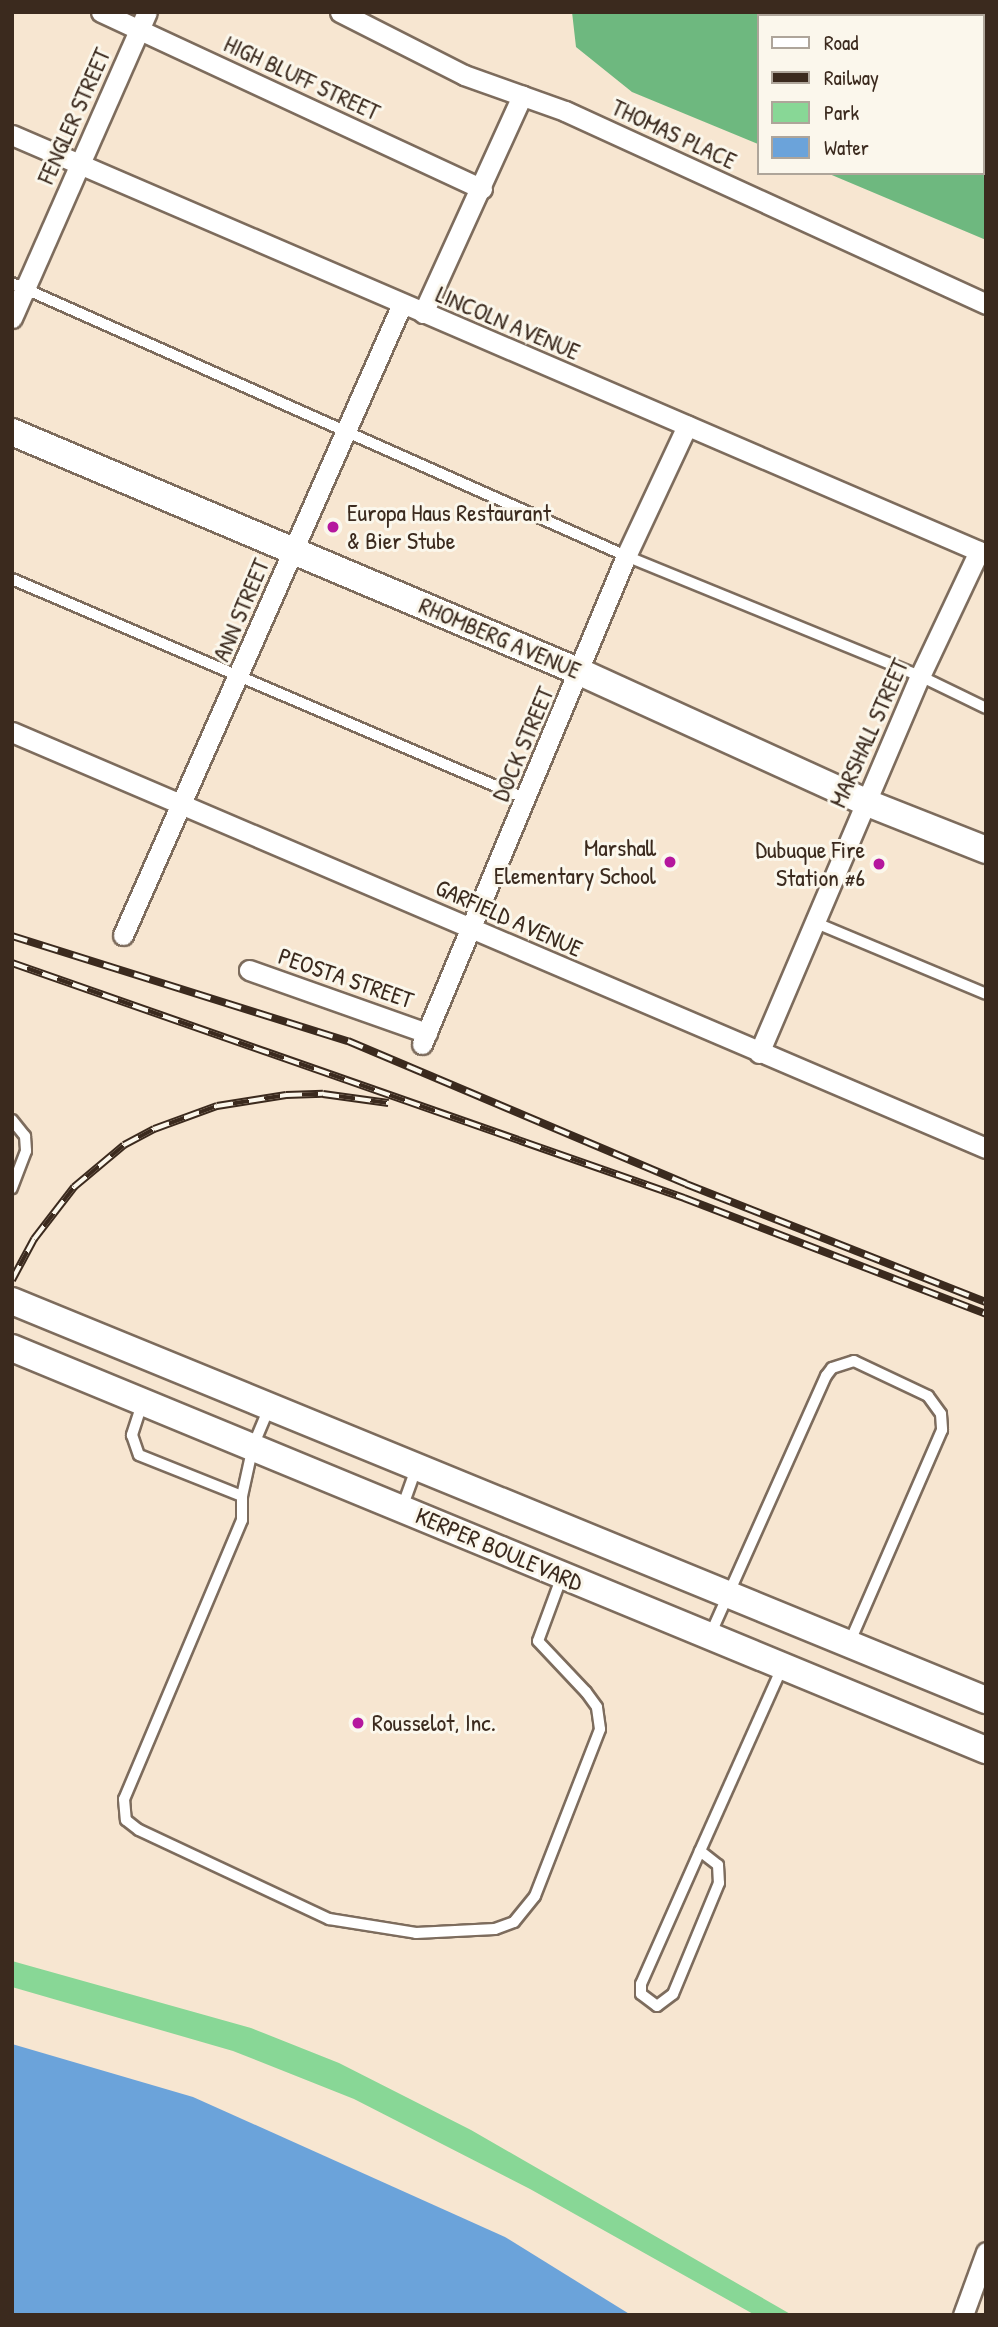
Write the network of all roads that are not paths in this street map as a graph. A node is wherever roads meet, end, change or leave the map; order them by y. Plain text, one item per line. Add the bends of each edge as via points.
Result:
1 (101, 12) edge
2 (340, 12) edge
3 (143, 20) edge
4 (522, 96) junction
5 (12, 135) edge
6 (79, 163) junction
7 (482, 189) junction
8 (18, 285) edge
9 (402, 304) junction
10 (986, 304) edge
11 (423, 313) junction
12 (12, 318) edge
13 (687, 426) junction
14 (343, 431) junction
15 (12, 432) edge
16 (294, 550) junction
17 (982, 553) edge
18 (626, 556) junction
19 (12, 579) edge
20 (580, 672) junction
21 (920, 676) junction
22 (239, 677) junction
23 (986, 708) edge
24 (12, 732) edge
25 (526, 799) junction
26 (184, 802) junction
27 (865, 802) junction
28 (986, 850) edge
29 (814, 922) junction
30 (470, 928) junction
31 (123, 935) dead end
32 (249, 970) dead end
33 (986, 993) edge
34 (425, 1038) joint
35 (759, 1052) junction
36 (12, 1120) edge
37 (986, 1149) edge
38 (12, 1188) edge
39 (12, 1301) edge
40 (12, 1348) edge
41 (144, 1401) junction
42 (270, 1404) junction
43 (253, 1446) junction
44 (417, 1465) junction
45 (242, 1496) junction
46 (402, 1509) junction
47 (562, 1575) junction
48 (726, 1592) junction
49 (709, 1637) junction
50 (849, 1643) junction
51 (782, 1667) junction
52 (986, 1700) edge
53 (986, 1750) edge
54 (700, 1852) junction
55 (986, 2252) edge
56 (963, 2315) edge

1 - 3 street, HIGH BLUFF STREET
2 - 4 street, THOMAS PLACE via 464,75
3 - 6 street, FENGLER STREET
3 - 7 street, HIGH BLUFF STREET
4 - 7 street
4 - 10 street, THOMAS PLACE via 667,156
5 - 6 street, LINCOLN AVENUE
6 - 8 street, FENGLER STREET
6 - 9 street, LINCOLN AVENUE
7 - 11 street
8 - 12 street, FENGLER STREET
8 - 14 lane
9 - 11 street, LINCOLN AVENUE
9 - 14 street, ANN STREET
11 - 13 street, LINCOLN AVENUE
13 - 17 street, LINCOLN AVENUE
13 - 18 street, DOCK STREET
14 - 16 street, ANN STREET
14 - 18 lane
15 - 16 street, RHOMBERG AVENUE
16 - 20 street, RHOMBERG AVENUE
16 - 22 street, ANN STREET
17 - 21 street, MARSHALL STREET
18 - 20 street, DOCK STREET
18 - 21 lane
19 - 22 lane
20 - 25 street, DOCK STREET
20 - 27 street, RHOMBERG AVENUE
21 - 23 lane
21 - 27 street, MARSHALL STREET
22 - 25 lane
22 - 26 street, ANN STREET
24 - 26 street, GARFIELD AVENUE
25 - 30 street, DOCK STREET
26 - 30 street, GARFIELD AVENUE
26 - 31 street, ANN STREET
27 - 28 street, RHOMBERG AVENUE
27 - 29 street, MARSHALL STREET
29 - 33 lane
29 - 35 street, MARSHALL STREET
30 - 34 street, DOCK STREET
30 - 35 street, GARFIELD AVENUE
32 - 34 street, PEOSTA STREET
35 - 37 street, GARFIELD AVENUE
36 - 38 lane via 25,1136 26,1152
39 - 42 street, KERPER BOULEVARD
40 - 41 street, KERPER BOULEVARD
41 - 43 street, KERPER BOULEVARD
41 - 45 lane via 132,1434 139,1455
42 - 43 lane
42 - 44 street, KERPER BOULEVARD
43 - 45 lane
43 - 46 street, KERPER BOULEVARD
44 - 46 lane
44 - 48 street, KERPER BOULEVARD
45 - 47 lane via 242,1520 123,1810 139,1830 329,1919 416,1933 495,1929 527,1911 600,1729 597,1707 538,1641
46 - 47 street, KERPER BOULEVARD
47 - 49 street, KERPER BOULEVARD
48 - 49 lane
48 - 50 street, KERPER BOULEVARD
48 - 50 lane via 825,1376 841,1364 868,1364 928,1396 941,1414 942,1430
49 - 51 street, KERPER BOULEVARD
50 - 52 street, KERPER BOULEVARD
51 - 53 street, KERPER BOULEVARD
51 - 54 lane
54 - 54 lane via 718,1864 719,1883 673,1994 657,2006 641,1994 641,1984
55 - 56 street

